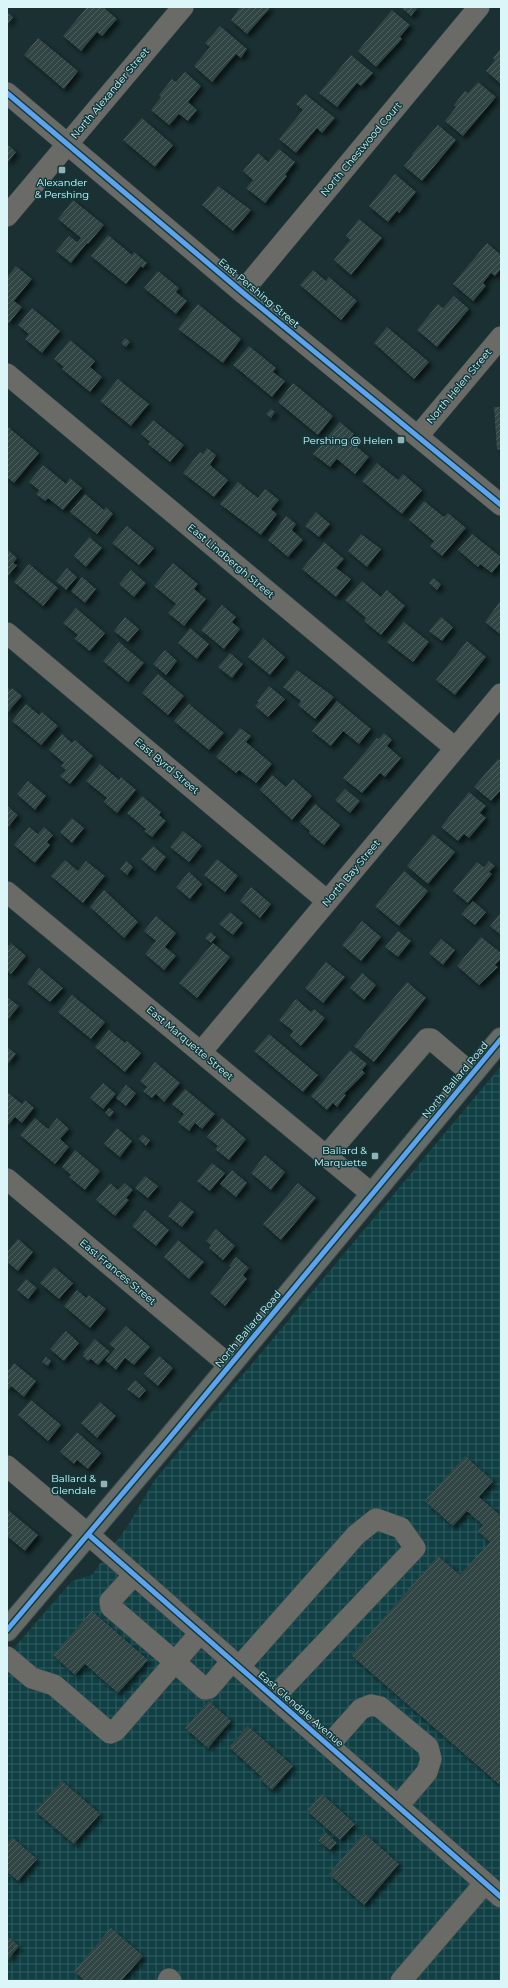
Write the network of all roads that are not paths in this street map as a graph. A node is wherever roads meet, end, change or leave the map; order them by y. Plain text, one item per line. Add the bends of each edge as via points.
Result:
1 (182, 7) edge
2 (479, 7) edge
3 (7, 93) edge
4 (68, 144) junction
5 (7, 216) edge
6 (242, 292) junction
7 (501, 337) edge
8 (7, 374) edge
9 (418, 436) junction
10 (501, 505) edge
11 (7, 632) edge
12 (501, 694) edge
13 (455, 748) junction
14 (7, 892) edge
15 (327, 901) junction
16 (501, 1039) edge
17 (201, 1052) junction
18 (472, 1074) junction
19 (326, 1156) junction
20 (7, 1179) edge
21 (372, 1194) junction
22 (229, 1365) junction
23 (7, 1466) edge
24 (89, 1535) junction
25 (134, 1575) junction
26 (7, 1630) edge
27 (200, 1632) junction
28 (7, 1657) edge
29 (175, 1662) junction
30 (236, 1664) junction
31 (274, 1697) junction
32 (329, 1745) junction
33 (398, 1806) junction
34 (485, 1883) junction
35 (501, 1897) edge
36 (168, 1981) edge
37 (171, 1981) edge
38 (401, 1981) edge

1 - 4 street, North Alexander Street
2 - 6 street, North Chestwood Court
3 - 4 street, East Pershing Street
4 - 5 street, North Alexander Street
4 - 6 street, East Pershing Street
6 - 9 street, East Pershing Street
7 - 9 street, North Helen Street
8 - 13 street, East Lindbergh Street
9 - 10 street, East Pershing Street
11 - 15 street, East Byrd Street
12 - 13 street, North Bay Street
13 - 15 street, North Bay Street
14 - 17 street, East Marquette Street
15 - 17 street, North Bay Street
16 - 18 main road, North Ballard Road
17 - 19 street, East Marquette Street
18 - 19 street via 431,1039 427,1039
18 - 21 main road, North Ballard Road
19 - 21 street, East Marquette Street
20 - 22 street, East Frances Street
21 - 22 main road, North Ballard Road
22 - 24 main road, North Ballard Road
23 - 24 street, East Glendale Avenue
24 - 25 street, East Glendale Avenue
24 - 26 main road, North Ballard Road
25 - 27 street, East Glendale Avenue
25 - 29 street via 110,1601 111,1607
27 - 29 street
27 - 30 street, East Glendale Avenue
28 - 29 street via 32,1678 54,1685 110,1733 115,1731
29 - 30 street via 205,1688 209,1688
30 - 31 street, East Glendale Avenue
30 - 31 street via 356,1535 376,1519 401,1528 415,1548
31 - 32 street, East Glendale Avenue
32 - 33 street, East Glendale Avenue
32 - 33 street via 362,1709 371,1705 380,1707 428,1747 431,1759 426,1772
33 - 34 street, East Glendale Avenue
34 - 35 street, East Glendale Avenue
34 - 38 street
36 - 37 street

